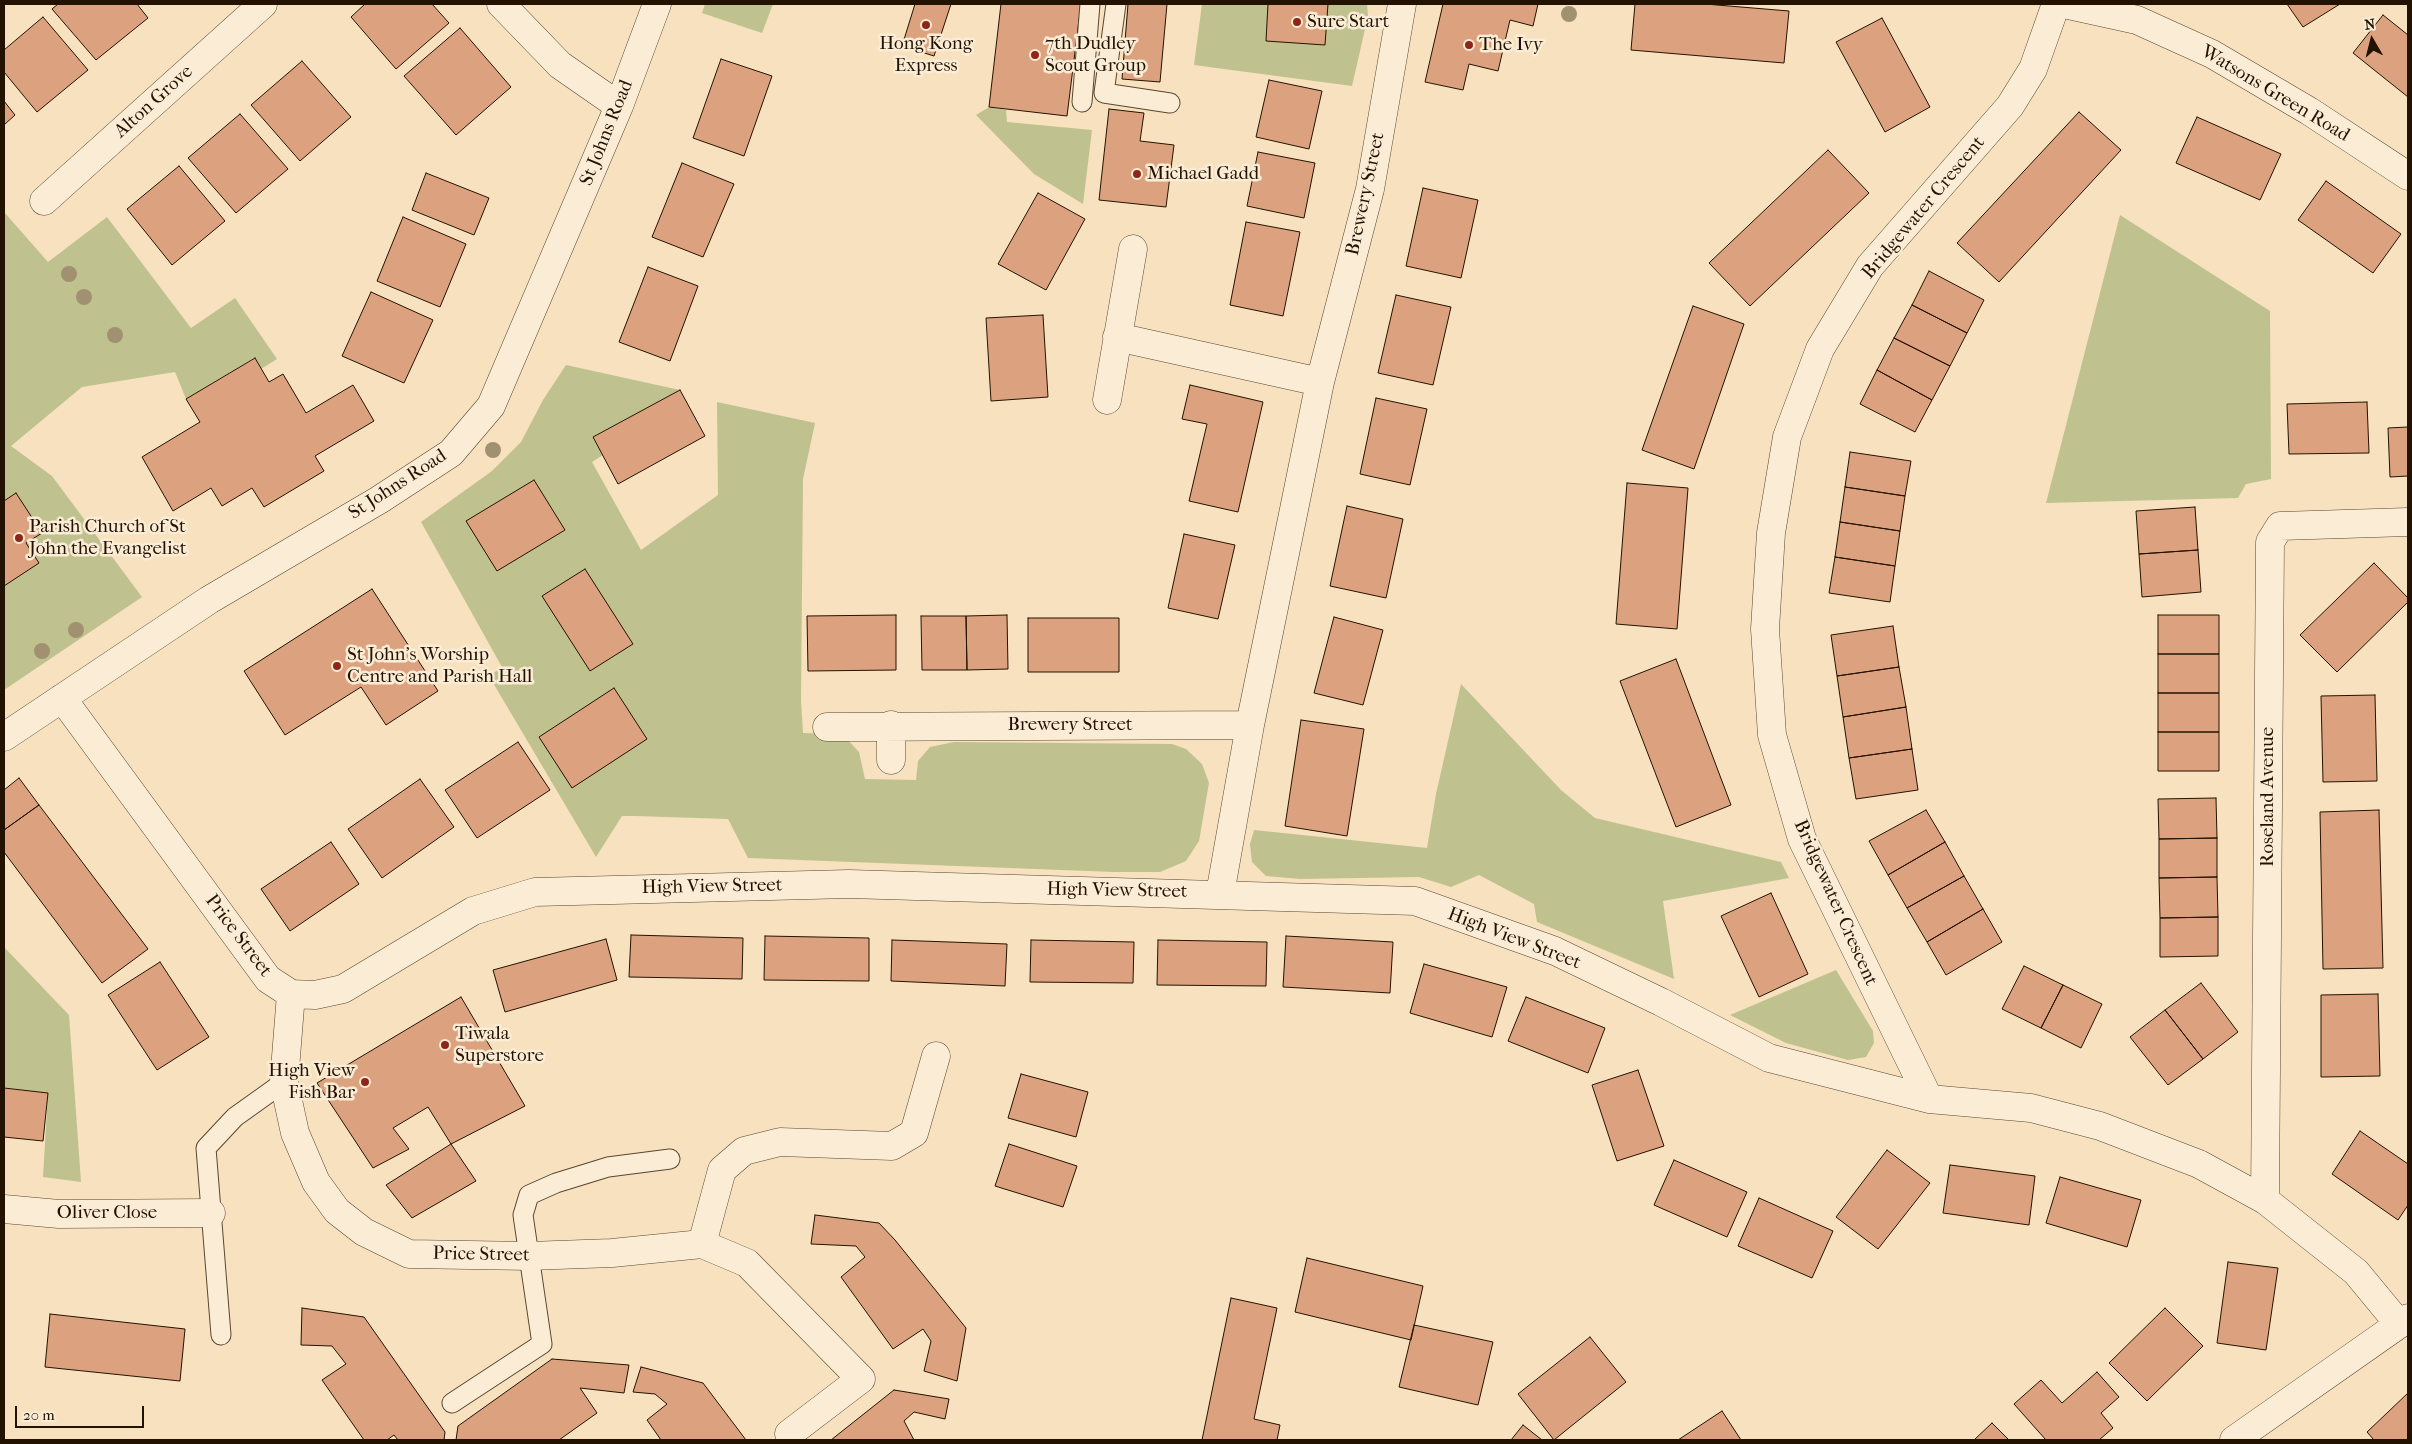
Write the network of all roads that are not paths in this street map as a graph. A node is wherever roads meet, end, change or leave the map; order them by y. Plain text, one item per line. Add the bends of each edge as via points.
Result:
1 (263, 4) edge
2 (501, 4) edge
3 (656, 4) edge
4 (1090, 4) edge
5 (1116, 4) edge
6 (1402, 4) edge
7 (2056, 4) edge
8 (2064, 4) edge
9 (2139, 12) edge
10 (1082, 102) dead end
11 (1170, 103) dead end
12 (619, 106) junction
13 (2408, 176) edge
14 (44, 201) dead end
15 (1133, 249) dead end
16 (1117, 338) junction
17 (1320, 382) junction
18 (1107, 400) dead end
19 (2408, 522) edge
20 (62, 698) junction
21 (1250, 725) junction
22 (827, 726) dead end
23 (891, 726) junction
24 (4, 737) edge
25 (891, 760) dead end
26 (1220, 894) junction
27 (290, 994) junction
28 (936, 1056) dead end
29 (284, 1082) junction
30 (1929, 1099) junction
31 (670, 1159) dead end
32 (2265, 1200) junction
33 (4, 1209) edge
34 (211, 1213) junction
35 (702, 1244) junction
36 (529, 1256) junction
37 (2404, 1321) edge
38 (221, 1335) dead end
39 (452, 1403) dead end
40 (789, 1434) dead end
41 (2234, 1440) edge

1 - 14 street, Alton Grove
2 - 12 street via 560,65
3 - 12 street, St Johns Road
4 - 10 lane
5 - 11 lane via 1104,93
6 - 17 street, Brewery Street via 1370,189
7 - 30 street, Bridgewater Crescent via 2033,69 2010,106 1870,266 1820,350 1787,437 1771,533 1765,629 1772,735 1802,839
8 - 9 street, Watsons Green Road
9 - 13 street, Watsons Green Road via 2309,111
12 - 20 street, St Johns Road via 491,406 451,453 379,500 209,600
15 - 16 street
16 - 17 street
16 - 18 street
17 - 21 street, Brewery Street
19 - 32 street, Roseland Avenue via 2280,526 2270,542
20 - 24 street, St Johns Road
20 - 27 street, Price Street via 268,979
21 - 23 street, Brewery Street
21 - 26 street, Brewery Street
22 - 23 street, Brewery Street
23 - 25 street
26 - 27 street, High View Street via 849,884 535,892 473,911 343,989 315,995
26 - 30 street, High View Street via 1415,901 1555,952 1662,1002 1769,1058
27 - 29 street, Price Street
28 - 35 street via 914,1134 892,1146 780,1142 744,1151 722,1170
29 - 34 lane via 235,1117 206,1148
29 - 36 street, Price Street via 294,1133 316,1182 337,1211 364,1232 409,1254
30 - 32 street via 2031,1108 2100,1126 2199,1164
31 - 36 lane via 608,1167 556,1183 530,1196 523,1215
32 - 37 street via 2356,1272
33 - 34 street, Oliver Close via 59,1214
34 - 38 lane
35 - 36 street, Price Street via 612,1253
35 - 40 street, Price Street via 747,1263 861,1379
36 - 39 lane via 542,1344
37 - 41 street

